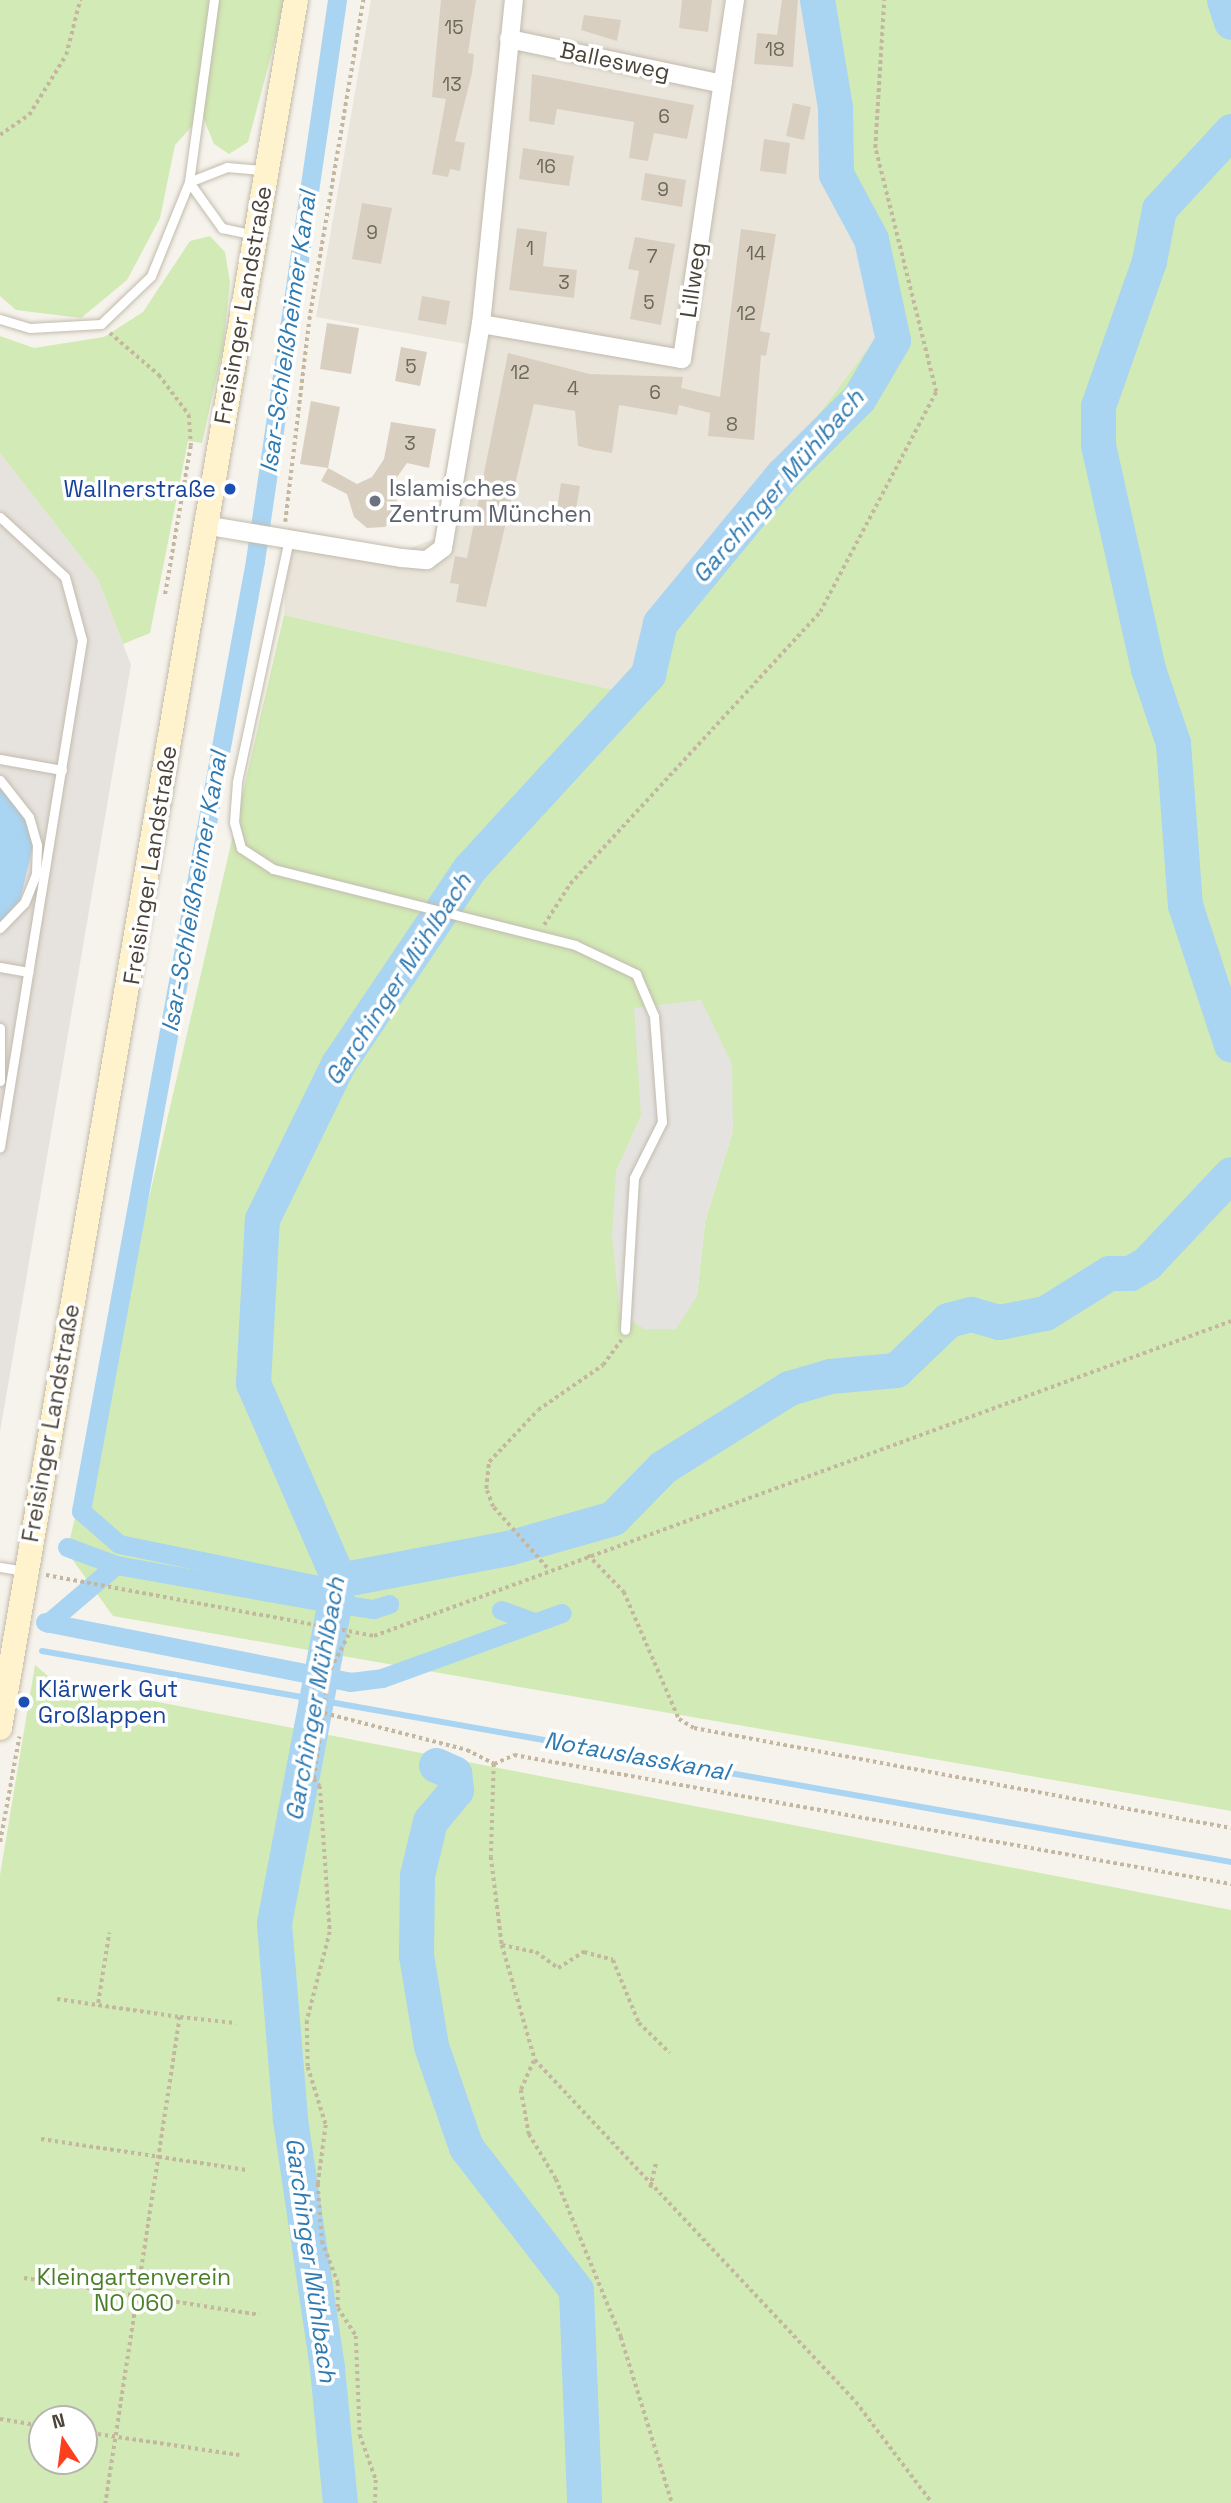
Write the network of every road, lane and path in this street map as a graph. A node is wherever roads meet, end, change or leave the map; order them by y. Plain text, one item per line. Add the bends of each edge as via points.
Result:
1 (80, 0) edge
2 (214, 0) edge
3 (296, 0) edge
4 (363, 0) edge
5 (514, 0) edge
6 (735, 0) edge
7 (884, 0) edge
8 (509, 39) junction
9 (722, 84) junction
10 (0, 135) edge
11 (266, 170) junction
12 (189, 182) junction
13 (255, 236) junction
14 (0, 319) edge
15 (101, 324) junction
16 (481, 324) junction
17 (0, 517) edge
18 (204, 525) junction
19 (281, 538) junction
20 (165, 597) dead end
21 (0, 759) edge
22 (62, 770) junction
23 (0, 780) edge
24 (41, 866) junction
25 (0, 928) edge
26 (537, 935) junction
27 (0, 967) edge
28 (29, 972) junction
29 (0, 1027) edge
30 (3, 1070) junction
31 (13, 1071) junction
32 (0, 1081) edge
33 (0, 1147) edge
34 (1231, 1321) edge
35 (625, 1330) joint
36 (589, 1555) junction
37 (0, 1567) edge
38 (547, 1567) junction
39 (35, 1573) junction
40 (317, 1630) junction
41 (349, 1634) junction
42 (311, 1710) dead end
43 (324, 1713) junction
44 (0, 1728) edge
45 (494, 1765) junction
46 (1231, 1828) edge
47 (1231, 1884) edge
48 (109, 1933) dead end
49 (502, 1945) junction
50 (57, 1998) dead end
51 (98, 2003) junction
52 (180, 2017) junction
53 (236, 2024) dead end
54 (670, 2053) dead end
55 (535, 2060) junction
56 (41, 2138) dead end
57 (160, 2157) junction
58 (656, 2162) dead end
59 (247, 2171) dead end
60 (650, 2188) junction
61 (24, 2278) dead end
62 (139, 2296) junction
63 (258, 2315) dead end
64 (0, 2419) edge
65 (28, 2424) edge
66 (98, 2434) edge
67 (117, 2437) junction
68 (239, 2455) dead end
69 (106, 2503) edge
70 (375, 2503) edge
71 (672, 2503) edge
72 (933, 2503) edge

1 - 10 path via 66,55 29,115
2 - 12 lane
3 - 11 main road, Freisinger Landstraße
4 - 19 path via 309,320
5 - 8 street
6 - 9 street, Lillweg
7 - 26 path via 875,148 936,392 820,612 570,884
8 - 9 street, Ballesweg
8 - 16 street
9 - 16 street, Lillweg via 682,359
11 - 12 lane via 227,167
11 - 13 main road, Freisinger Landstraße
12 - 13 lane via 222,228
12 - 15 lane via 151,276
13 - 18 main road, Freisinger Landstraße
14 - 15 lane via 30,328
15 - 20 path via 159,375 189,415 191,446
16 - 19 street via 443,548 428,560
17 - 22 lane via 65,577 79,615 80,670
18 - 19 street
18 - 39 main road, Freisinger Landstraße
19 - 26 lane via 237,782 234,822 241,848 273,869
21 - 22 lane
22 - 24 lane
23 - 24 lane via 29,817
24 - 25 lane via 24,903
24 - 28 lane
26 - 35 lane via 636,974 654,1016 662,1122 634,1178
27 - 28 lane
28 - 31 lane
29 - 30 lane
30 - 31 lane
30 - 32 lane
31 - 33 lane
34 - 36 path
35 - 38 path via 603,1365 538,1410 489,1462 486,1489 504,1522
36 - 38 path
36 - 46 path via 624,1592 680,1719 694,1728
37 - 39 lane
38 - 41 path via 402,1627
39 - 40 path
39 - 44 main road, Freisinger Landstraße
40 - 41 path
40 - 42 path via 323,1645
41 - 43 path via 337,1667 330,1671
43 - 45 path via 467,1750
43 - 70 path via 314,1779 320,1786 330,1933 307,2021 309,2067 326,2124 318,2183 322,2241 338,2283 338,2308 356,2336 360,2435 376,2480
45 - 47 path via 514,1755
45 - 49 path via 491,1857
48 - 51 path
49 - 54 path via 536,1952 558,1968 584,1952 613,1960 639,2023
49 - 55 path
50 - 51 path
51 - 52 path
52 - 53 path
52 - 57 path
55 - 60 path
55 - 71 path via 521,2090 529,2134 556,2179 621,2337
56 - 57 path
57 - 59 path
57 - 62 path
58 - 60 path
60 - 72 path via 856,2402
61 - 62 path
62 - 63 path
62 - 67 path
64 - 65 path
66 - 67 path
67 - 68 path
67 - 69 path

